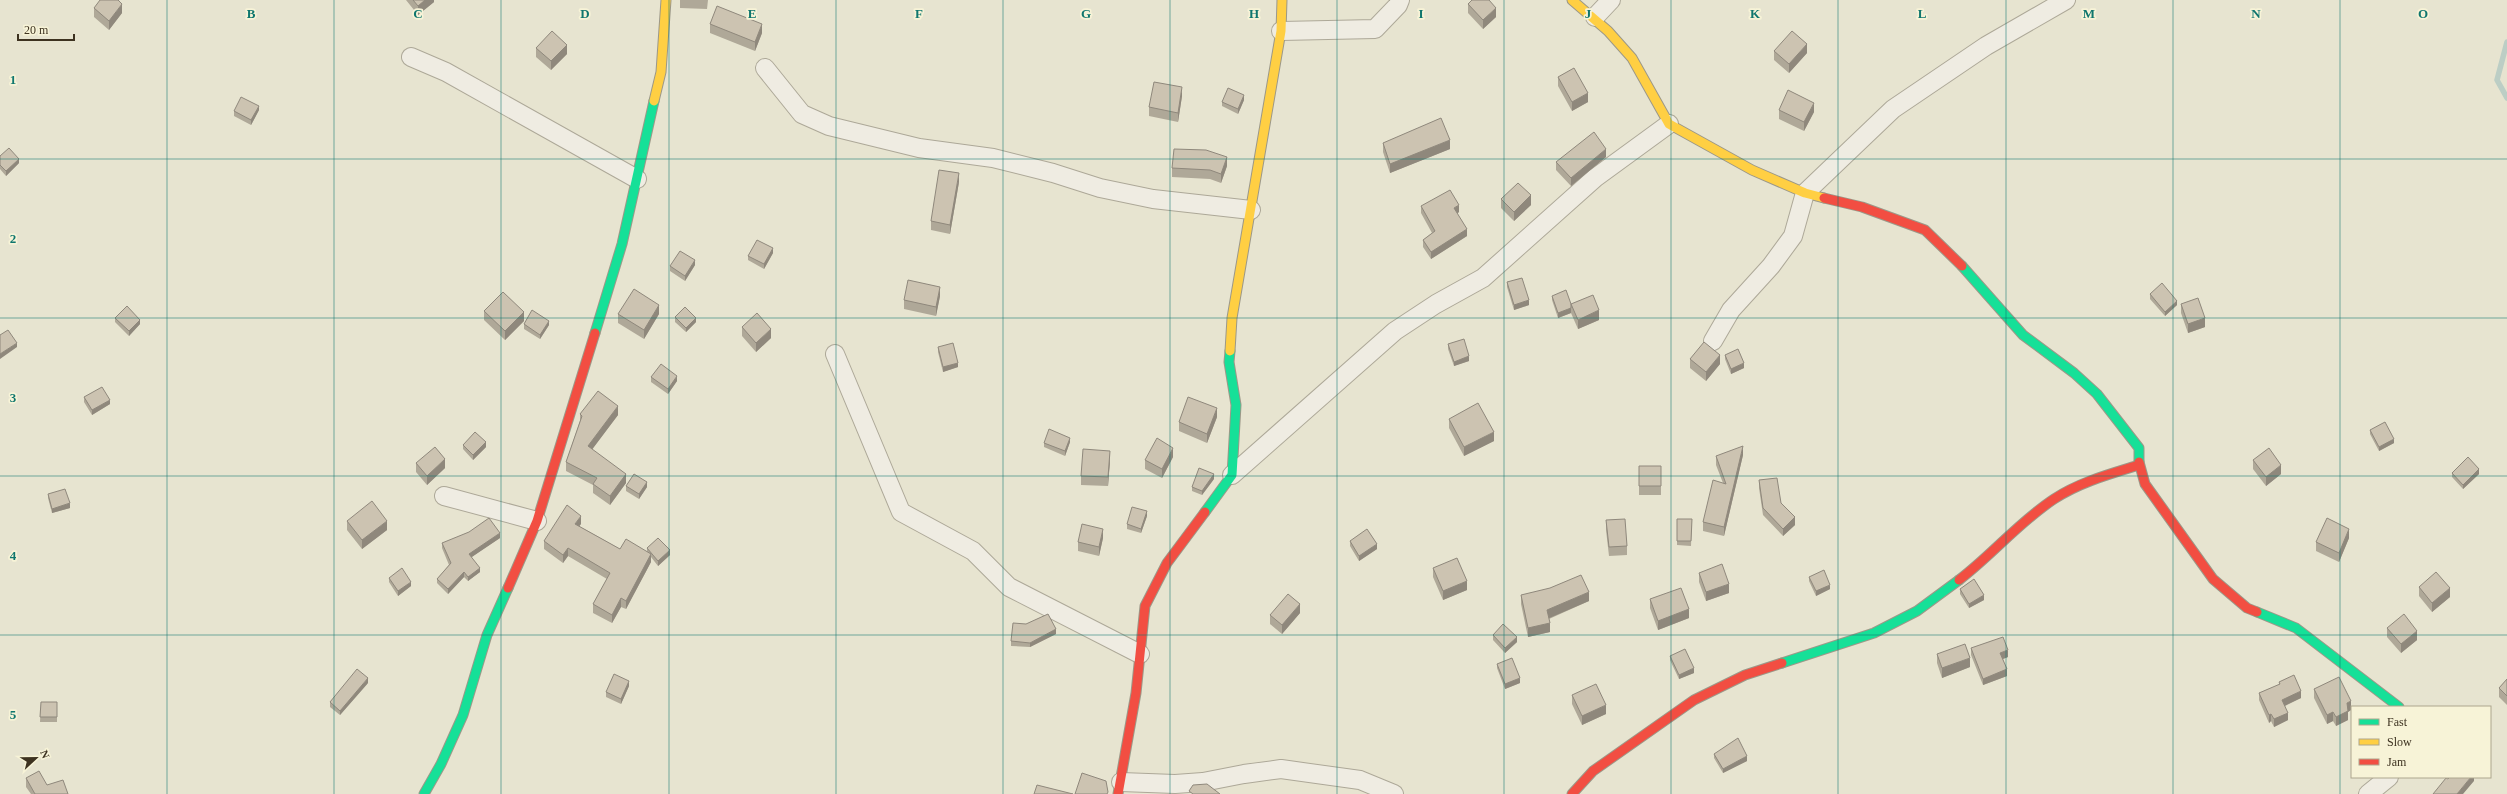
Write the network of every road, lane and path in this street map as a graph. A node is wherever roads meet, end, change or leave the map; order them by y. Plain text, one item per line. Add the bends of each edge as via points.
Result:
1 (666, 0) edge
2 (1282, 0) edge
3 (1400, 0) edge
4 (1572, 0) edge
5 (1611, 0) edge
6 (2066, 0) edge
7 (1596, 17) junction
8 (1282, 31) junction
9 (411, 57) dead end
10 (765, 68) dead end
11 (1669, 124) junction
12 (637, 179) junction
13 (1805, 193) junction
14 (1251, 210) junction
15 (1713, 341) dead end
16 (835, 354) dead end
17 (2139, 465) junction
18 (1232, 475) junction
19 (444, 496) dead end
20 (537, 521) junction
21 (1140, 654) junction
22 (2398, 706) edge
23 (2389, 778) edge
24 (1120, 788) edge
25 (424, 794) edge
26 (1394, 794) edge
27 (1572, 794) edge
28 (2368, 794) edge

1 - 12 street via 661,72
2 - 8 street
3 - 8 street via 1376,29
4 - 7 street
5 - 7 street
6 - 13 street via 1986,46 1893,109
7 - 11 street via 1639,68 1661,114
8 - 14 street
9 - 12 street via 446,72
10 - 14 street via 802,114 828,126 919,148 992,158 1100,188 1152,198
11 - 13 street via 1752,170
11 - 18 street via 1595,178 1483,278 1395,331
12 - 20 street via 622,244
13 - 15 street via 1793,236 1771,266 1731,310
13 - 17 street via 1862,207 1925,230 1961,265 2023,335 2074,373 2097,394 2139,448
14 - 18 street via 1232,318 1229,362 1236,405
16 - 21 street via 901,512 973,551 1009,587
17 - 22 street via 2145,484 2213,578 2247,608 2296,628
17 - 27 street via 2085,482 2054,499 2012,532 1968,572 1917,611 1887,627 1827,650 1745,675 1694,700 1593,771
18 - 21 street via 1167,563 1145,606
19 - 20 street
20 - 25 street via 488,635 463,715
21 - 24 street
23 - 28 street
24 - 26 street via 1203,782 1282,770 1360,780

